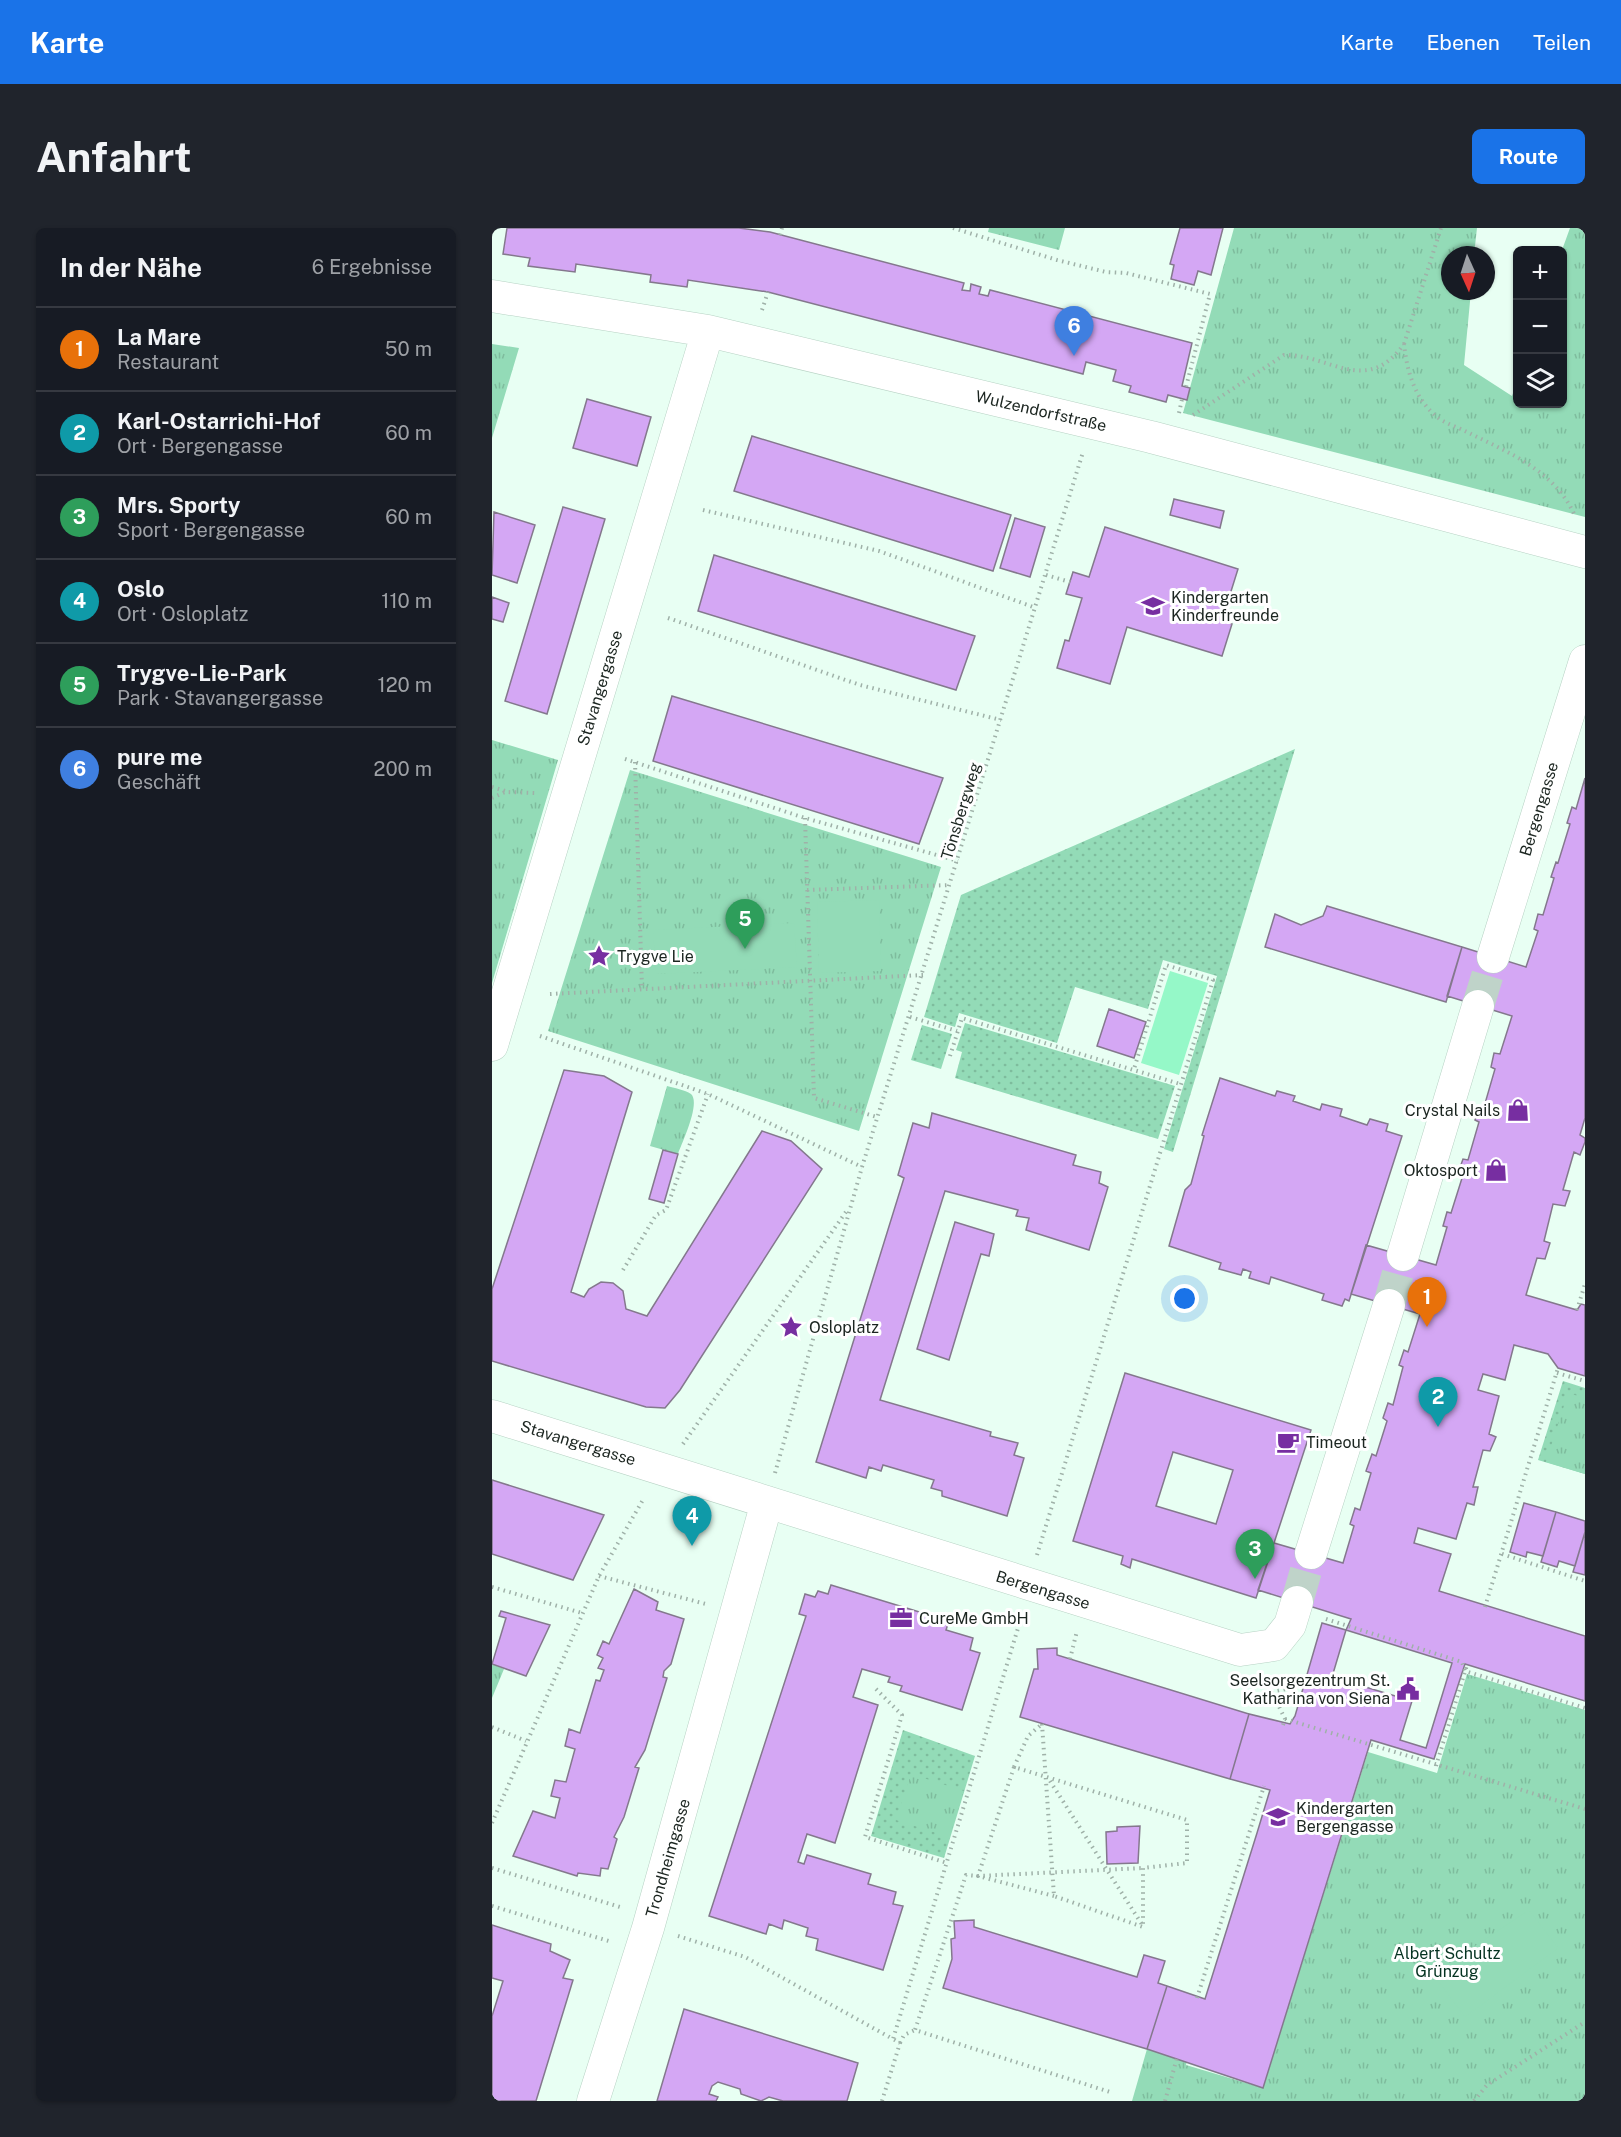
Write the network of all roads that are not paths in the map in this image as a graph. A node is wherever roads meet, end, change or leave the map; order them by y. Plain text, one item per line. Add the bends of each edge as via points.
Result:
1 (492, 296) edge
2 (708, 331) junction
3 (1585, 552) edge
4 (1585, 661) edge
5 (1493, 957) tunnel mouth
6 (1478, 1006) tunnel mouth
7 (492, 1045) edge
8 (1403, 1255) tunnel mouth
9 (1389, 1305) tunnel mouth
10 (492, 1416) edge
11 (767, 1502) junction
12 (1311, 1553) tunnel mouth
13 (1309, 1610) tunnel mouth
14 (593, 2101) edge

1 - 2 street, Wulzendorfstraße
2 - 3 street, Wulzendorfstraße via 1086,421
2 - 7 street, Stavangergasse
4 - 5 street, Bergengasse
6 - 8 street
9 - 12 street
10 - 11 street, Stavangergasse via 672,1459
11 - 13 street, Bergengasse via 1240,1650 1274,1645
11 - 14 street, Trondheimgasse via 726,1609 648,1928

